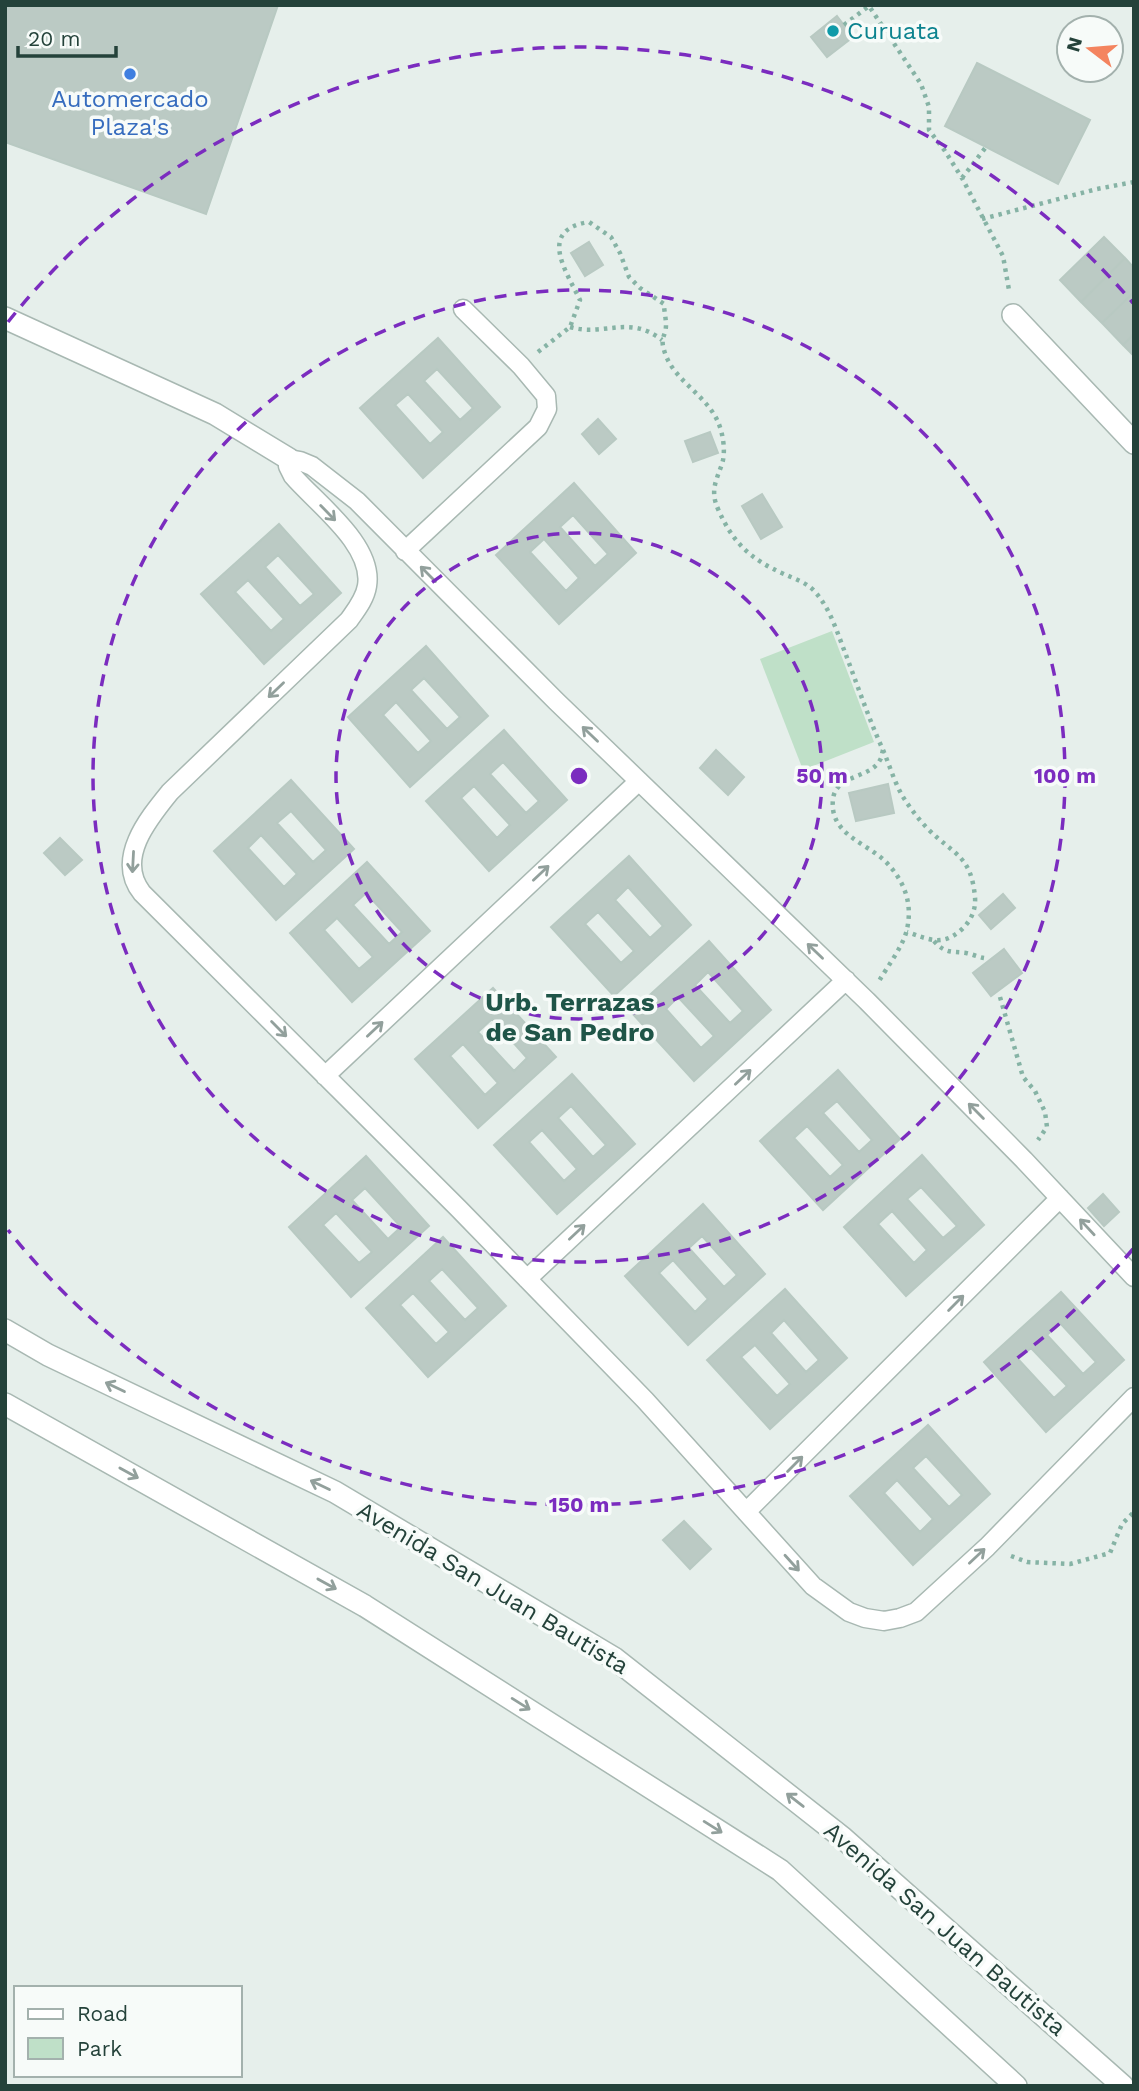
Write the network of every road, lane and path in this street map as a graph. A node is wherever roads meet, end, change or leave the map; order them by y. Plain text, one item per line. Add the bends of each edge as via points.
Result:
1 (869, 5) edge
2 (844, 26) dead end
3 (986, 147) dead end
4 (962, 178) junction
5 (1134, 182) edge
6 (982, 219) junction
7 (463, 309) dead end
8 (1013, 315) joint
9 (5, 318) edge
10 (570, 327) junction
11 (662, 340) junction
12 (521, 366) junction
13 (1134, 443) edge
14 (289, 459) junction
15 (405, 551) junction
16 (883, 750) junction
17 (639, 781) junction
18 (907, 932) junction
19 (934, 942) junction
20 (984, 958) dead end
21 (846, 980) junction
22 (999, 997) dead end
23 (867, 1001) junction
24 (325, 1076) junction
25 (1024, 1160) junction
26 (1060, 1198) junction
27 (1134, 1277) edge
28 (527, 1279) junction
29 (5, 1330) edge
30 (1134, 1397) edge
31 (5, 1404) edge
32 (747, 1512) junction
33 (1134, 1512) edge
34 (986, 1547) junction
35 (1016, 2086) edge
36 (1123, 2086) edge

1 - 2 path
1 - 4 path via 921,84 929,107 929,130
3 - 4 path
4 - 6 path
5 - 6 path
6 - 8 path via 1003,257
7 - 12 lane
8 - 13 street
9 - 14 street via 215,414
10 - 11 path via 585,331 635,327
10 - 11 path via 580,300 560,263 558,248 563,234 575,224 589,222 611,237 629,277 664,304
10 - 12 path
11 - 16 path via 672,369 718,422 723,461 713,492 717,507 738,545 816,593 835,627
12 - 15 lane via 546,396 542,421
14 - 15 lane via 320,471 357,501
14 -> 24 lane via 293,476 360,549 367,568 361,603 349,620 170,792 139,836 131,868 142,893
17 -> 15 lane
16 - 18 path via 870,770 842,783 833,797 834,813 839,827 884,861 901,883 910,905
16 - 19 path via 904,798 928,829 964,861 973,880 976,906 968,924 953,937
21 -> 17 lane
24 -> 17 lane
18 - 19 path
18 - 23 path
19 - 20 path via 950,953
21 - 23 lane
28 -> 21 lane
22 - 25 path via 1023,1077 1045,1112 1046,1127
25 -> 23 lane
24 - 28 lane
25 - 26 lane
27 -> 26 lane
32 -> 26 lane
28 - 32 lane
36 -> 29 street, Avenida San Juan Bautista via 843,1838 614,1658 335,1492
30 - 34 lane
31 -> 35 street via 365,1606 780,1870
32 -> 34 lane via 813,1586 849,1612 875,1620 916,1612
33 - 34 path via 1122,1524 1110,1553 1070,1564 1027,1562

